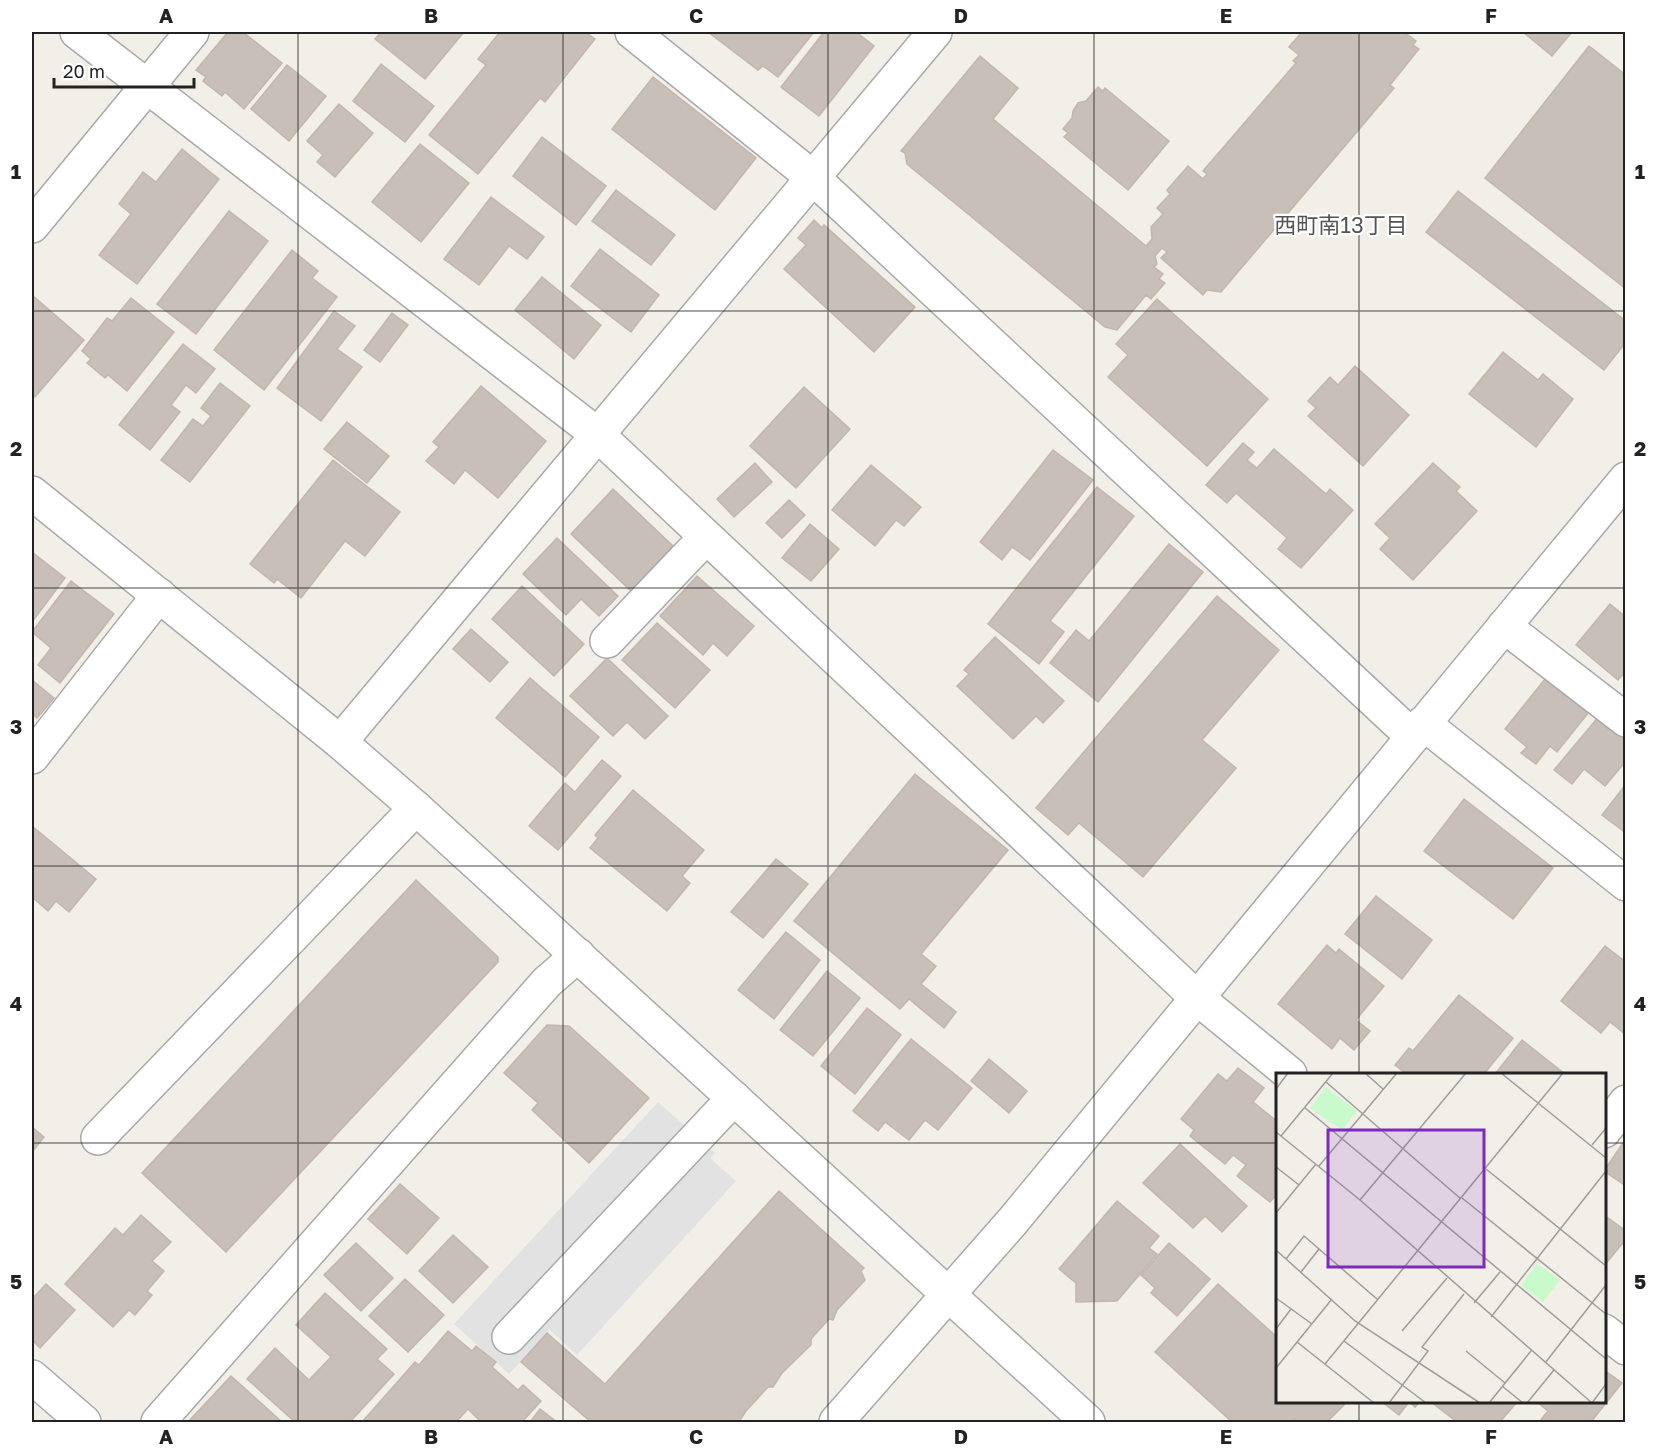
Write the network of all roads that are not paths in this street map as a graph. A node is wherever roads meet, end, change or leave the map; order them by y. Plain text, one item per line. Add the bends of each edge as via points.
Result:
1 (76, 32) edge
2 (192, 32) edge
3 (632, 32) edge
4 (930, 33) edge
5 (146, 88) junction
6 (811, 176) junction
7 (32, 226) edge
8 (597, 434) junction
9 (1626, 479) edge
10 (32, 493) edge
11 (706, 537) junction
12 (159, 595) junction
13 (1504, 626) junction
14 (607, 640) dead end
15 (1626, 720) edge
16 (1418, 730) junction
17 (340, 742) junction
18 (32, 757) edge
19 (416, 808) junction
20 (1626, 884) edge
21 (578, 955) junction
22 (1196, 997) junction
23 (1289, 1073) edge
24 (734, 1098) junction
25 (1626, 1102) edge
26 (1606, 1130) edge
27 (98, 1138) dead end
28 (948, 1293) junction
29 (1606, 1332) edge
30 (509, 1337) dead end
31 (1626, 1348) edge
32 (32, 1377) edge
33 (84, 1422) edge
34 (158, 1422) edge
35 (836, 1422) edge
36 (1088, 1422) edge

1 - 5 street
2 - 5 street
3 - 6 street
4 - 6 street
5 - 7 street
5 - 8 street
6 - 8 street
6 - 16 street
8 - 11 street
8 - 17 street
9 - 13 street
10 - 12 street
11 - 14 street
11 - 22 street
12 - 17 street
12 - 18 street
13 - 15 street
13 - 16 street
16 - 20 street
16 - 22 street
17 - 19 street
19 - 21 street
19 - 27 street
21 - 24 street
21 - 34 street via 547,982
22 - 23 street
22 - 28 street via 1012,1222
24 - 28 street
24 - 30 street
25 - 26 street
28 - 35 street
28 - 36 street
29 - 31 street
32 - 33 street

